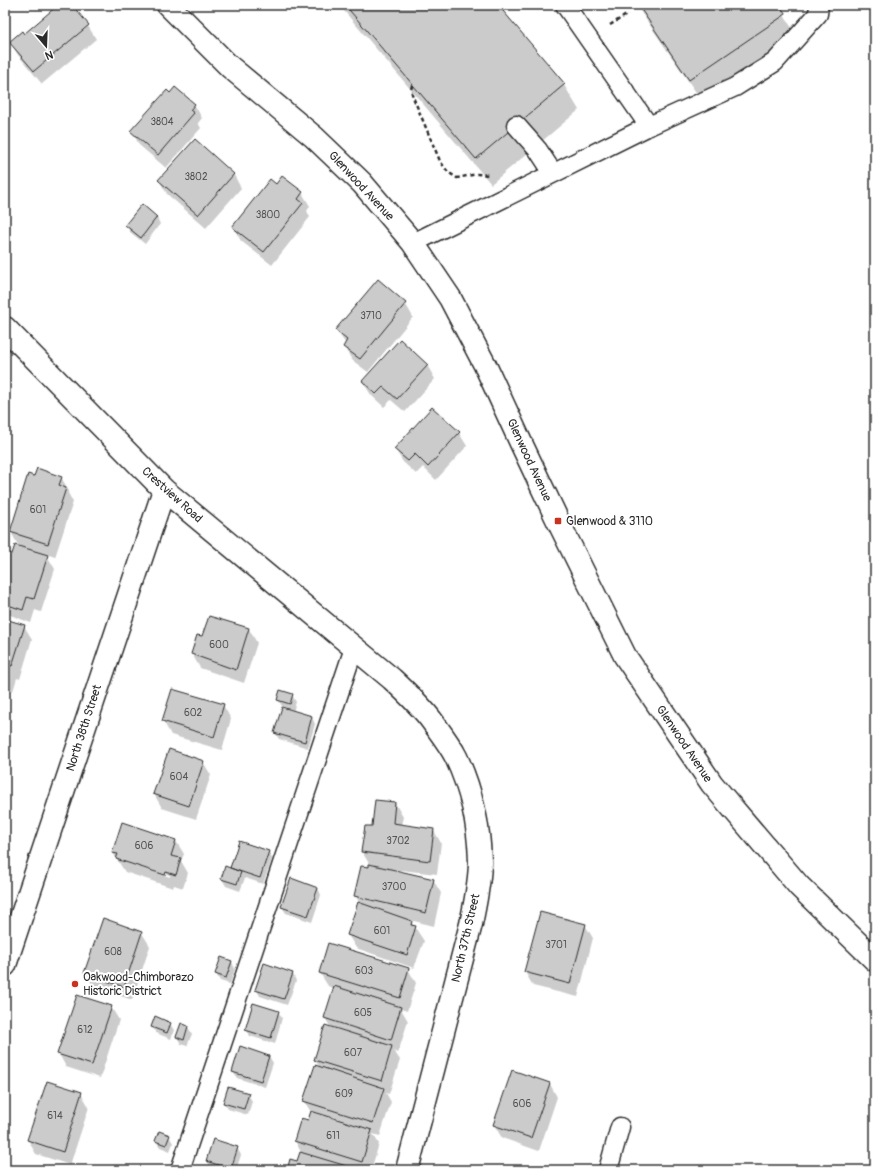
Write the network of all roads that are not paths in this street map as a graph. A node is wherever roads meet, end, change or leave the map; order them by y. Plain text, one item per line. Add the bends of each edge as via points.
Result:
1 (168, 5) edge
2 (565, 5) edge
3 (819, 5) edge
4 (516, 125) dead end
5 (649, 126) junction
6 (553, 173) junction
7 (413, 243) junction
8 (5, 328) edge
9 (164, 490) junction
10 (354, 648) junction
11 (875, 960) edge
12 (5, 965) edge
13 (620, 1127) dead end
14 (180, 1170) edge
15 (407, 1170) edge
16 (608, 1170) edge

1 - 7 street, Glenwood Avenue via 230,67 314,136 362,183
2 - 5 lane
3 - 5 lane via 818,14 775,62 735,87
4 - 6 lane via 538,150
5 - 6 lane
6 - 7 lane
7 - 11 street, Glenwood Avenue via 450,298 485,365 544,493 625,656 712,784 800,886
8 - 9 street, Crestview Road
9 - 10 street, Crestview Road
9 - 12 street, North 38th Street
10 - 14 lane
10 - 15 street, North 37th Street via 392,679 432,720 455,756 469,790 477,827 480,861 471,924
13 - 16 lane

